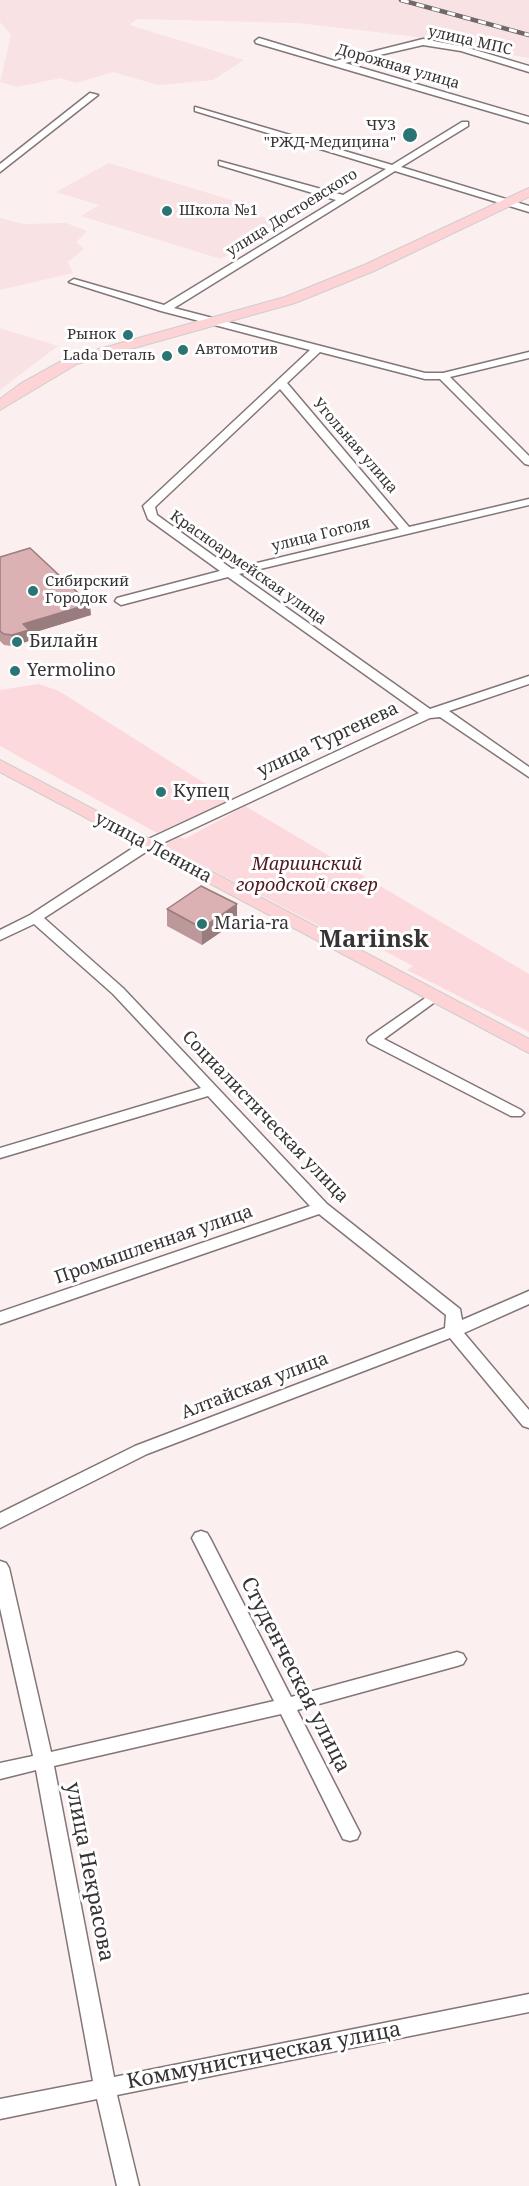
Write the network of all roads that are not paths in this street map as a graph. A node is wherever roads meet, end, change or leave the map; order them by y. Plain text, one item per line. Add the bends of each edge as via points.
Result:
1 (259, 41) dead end
2 (336, 63) junction
3 (529, 69) edge
4 (93, 95) dead end
5 (198, 109) dead end
6 (529, 120) edge
7 (465, 124) dead end
8 (222, 163) dead end
9 (395, 168) junction
10 (0, 169) edge
11 (529, 192) edge
12 (341, 198) junction
13 (508, 202) junction
14 (529, 209) edge
15 (74, 282) dead end
16 (165, 309) junction
17 (212, 321) junction
18 (318, 348) junction
19 (529, 355) edge
20 (443, 376) junction
21 (280, 382) junction
22 (0, 406) edge
23 (529, 462) edge
24 (529, 502) edge
25 (406, 530) junction
26 (228, 573) junction
27 (121, 601) dead end
28 (529, 680) edge
29 (428, 714) junction
30 (0, 765) edge
31 (529, 773) edge
32 (147, 845) junction
33 (35, 918) junction
34 (0, 936) edge
35 (434, 996) junction
36 (529, 1047) edge
37 (212, 1090) junction
38 (516, 1113) dead end
39 (0, 1153) edge
40 (321, 1208) junction
41 (529, 1298) edge
42 (0, 1318) edge
43 (453, 1331) junction
44 (529, 1422) edge
45 (0, 1521) edge
46 (201, 1538) dead end
47 (0, 1568) edge
48 (457, 1659) dead end
49 (284, 1706) junction
50 (44, 1763) junction
51 (0, 1772) edge
52 (350, 1833) dead end
53 (529, 2003) edge
54 (105, 2087) junction
55 (0, 2109) edge
56 (128, 2186) edge

1 - 2 street, Дорожная улица
2 - 3 street, улица МПС via 423,42
2 - 6 street, Дорожная улица
4 - 10 street
5 - 9 street
7 - 9 street, улица Достоевского
8 - 12 street
9 - 12 street, улица Достоевского
9 - 13 street
11 - 13 main road
12 - 16 street, улица Достоевского
13 - 14 street
13 - 17 main road via 369,268 290,300
15 - 16 street
16 - 17 street
17 - 18 street
17 - 22 main road via 72,361
18 - 20 street via 425,376
18 - 21 street, Красноармейская улица
19 - 20 street
20 - 23 street
21 - 25 street, Угольная улица
21 - 26 street, Красноармейская улица via 149,506 152,517
24 - 25 street, улица Гоголя
25 - 26 street, улица Гоголя
26 - 27 street, улица Гоголя
26 - 29 street, Красноармейская улица
28 - 29 street, улица Тургенева
29 - 31 street, Красноармейская улица via 443,713
29 - 32 street, улица Тургенева
30 - 32 main road, улица Ленина
32 - 33 street, улица Тургенева
32 - 35 main road, улица Ленина
33 - 34 street, улица Тургенева
33 - 37 street, Социалистическая улица via 118,991
35 - 36 main road, улица Ленина
35 - 38 street via 374,1040
37 - 39 street
37 - 40 street, Социалистическая улица
40 - 42 street, Промышленная улица
40 - 43 street, Социалистическая улица via 454,1313
41 - 43 street, Алтайская улица
43 - 44 street, Социалистическая улица
43 - 45 street, Алтайская улица via 141,1450
46 - 49 street, Студенческая улица
47 - 50 street, улица Некрасова
48 - 49 street
49 - 50 street
49 - 52 street, Студенческая улица
50 - 51 street
50 - 54 street, улица Некрасова
53 - 54 street, Коммунистическая улица
54 - 55 street, Коммунистическая улица
54 - 56 street, улица Некрасова

